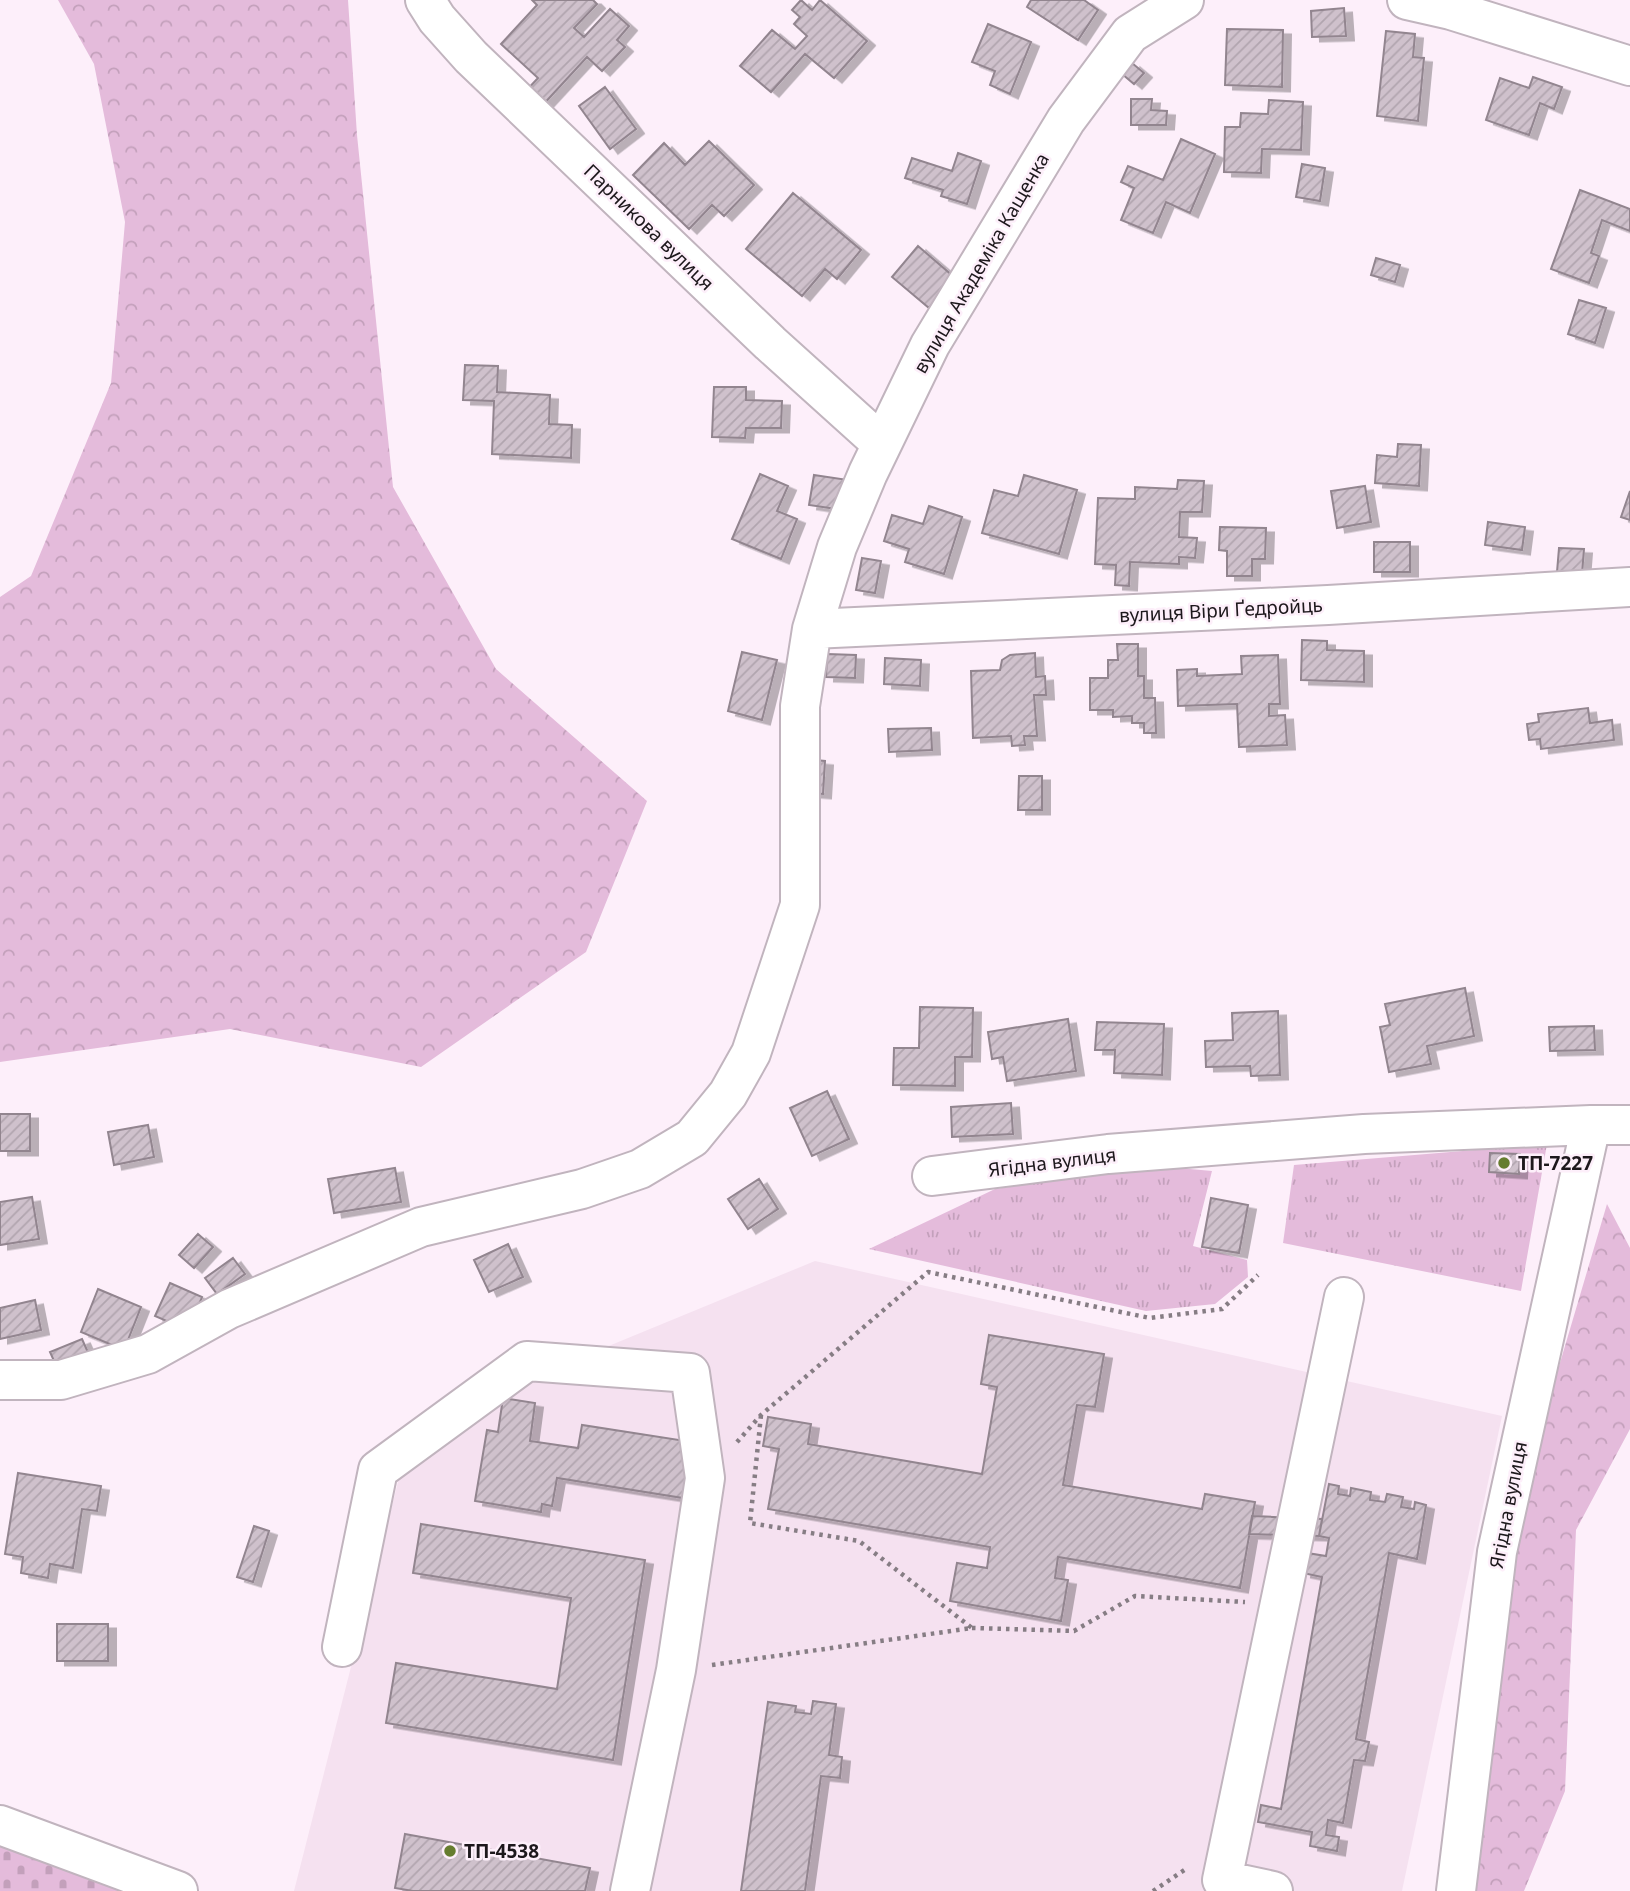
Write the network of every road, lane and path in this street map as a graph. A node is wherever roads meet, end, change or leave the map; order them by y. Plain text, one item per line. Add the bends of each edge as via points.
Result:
1 (1184, 0) edge
2 (1407, 0) edge
3 (1477, 0) edge
4 (441, 6) edge
5 (1554, 43) junction
6 (1630, 66) edge
7 (883, 444) junction
8 (1630, 587) edge
9 (813, 629) junction
10 (1591, 1125) junction
11 (1630, 1125) edge
12 (932, 1176) dead end
13 (1258, 1275) dead end
14 (1344, 1297) dead end
15 (0, 1380) edge
16 (761, 1415) junction
17 (705, 1478) junction
18 (1280, 1604) junction
19 (972, 1628) junction
20 (342, 1647) dead end
21 (676, 1670) junction
22 (0, 1825) edge
23 (178, 1891) edge
24 (630, 1891) edge
25 (1273, 1891) edge
26 (1456, 1891) edge

1 - 7 street, вулиця Академіка Кащенка via 1130,34 1066,120 930,345
2 - 5 street
3 - 5 street
4 - 7 street, Парникова вулиця via 471,57 750,324
5 - 6 street
7 - 9 street, вулиця Академіка Кащенка via 837,547
8 - 9 street, вулиця Віри Ґедройць
9 - 15 street, вулиця Академіка Кащенка via 800,706 800,905 751,1052 728,1094 692,1138 640,1169 582,1189 421,1227 229,1309 148,1354 61,1380
10 - 11 street, Ягідна вулиця
10 - 12 street, Ягідна вулиця via 1351,1135 1108,1154
10 - 26 street, Ягідна вулиця via 1497,1552
13 - 16 path via 1222,1309 1150,1318 928,1272
14 - 18 street
16 - 17 path
16 - 19 path via 750,1523 859,1541
17 - 20 street via 690,1373 527,1361 378,1470
17 - 21 street
18 - 19 path via 1135,1596 1074,1631
18 - 25 street via 1222,1880
19 - 21 path
21 - 24 street
22 - 23 street

